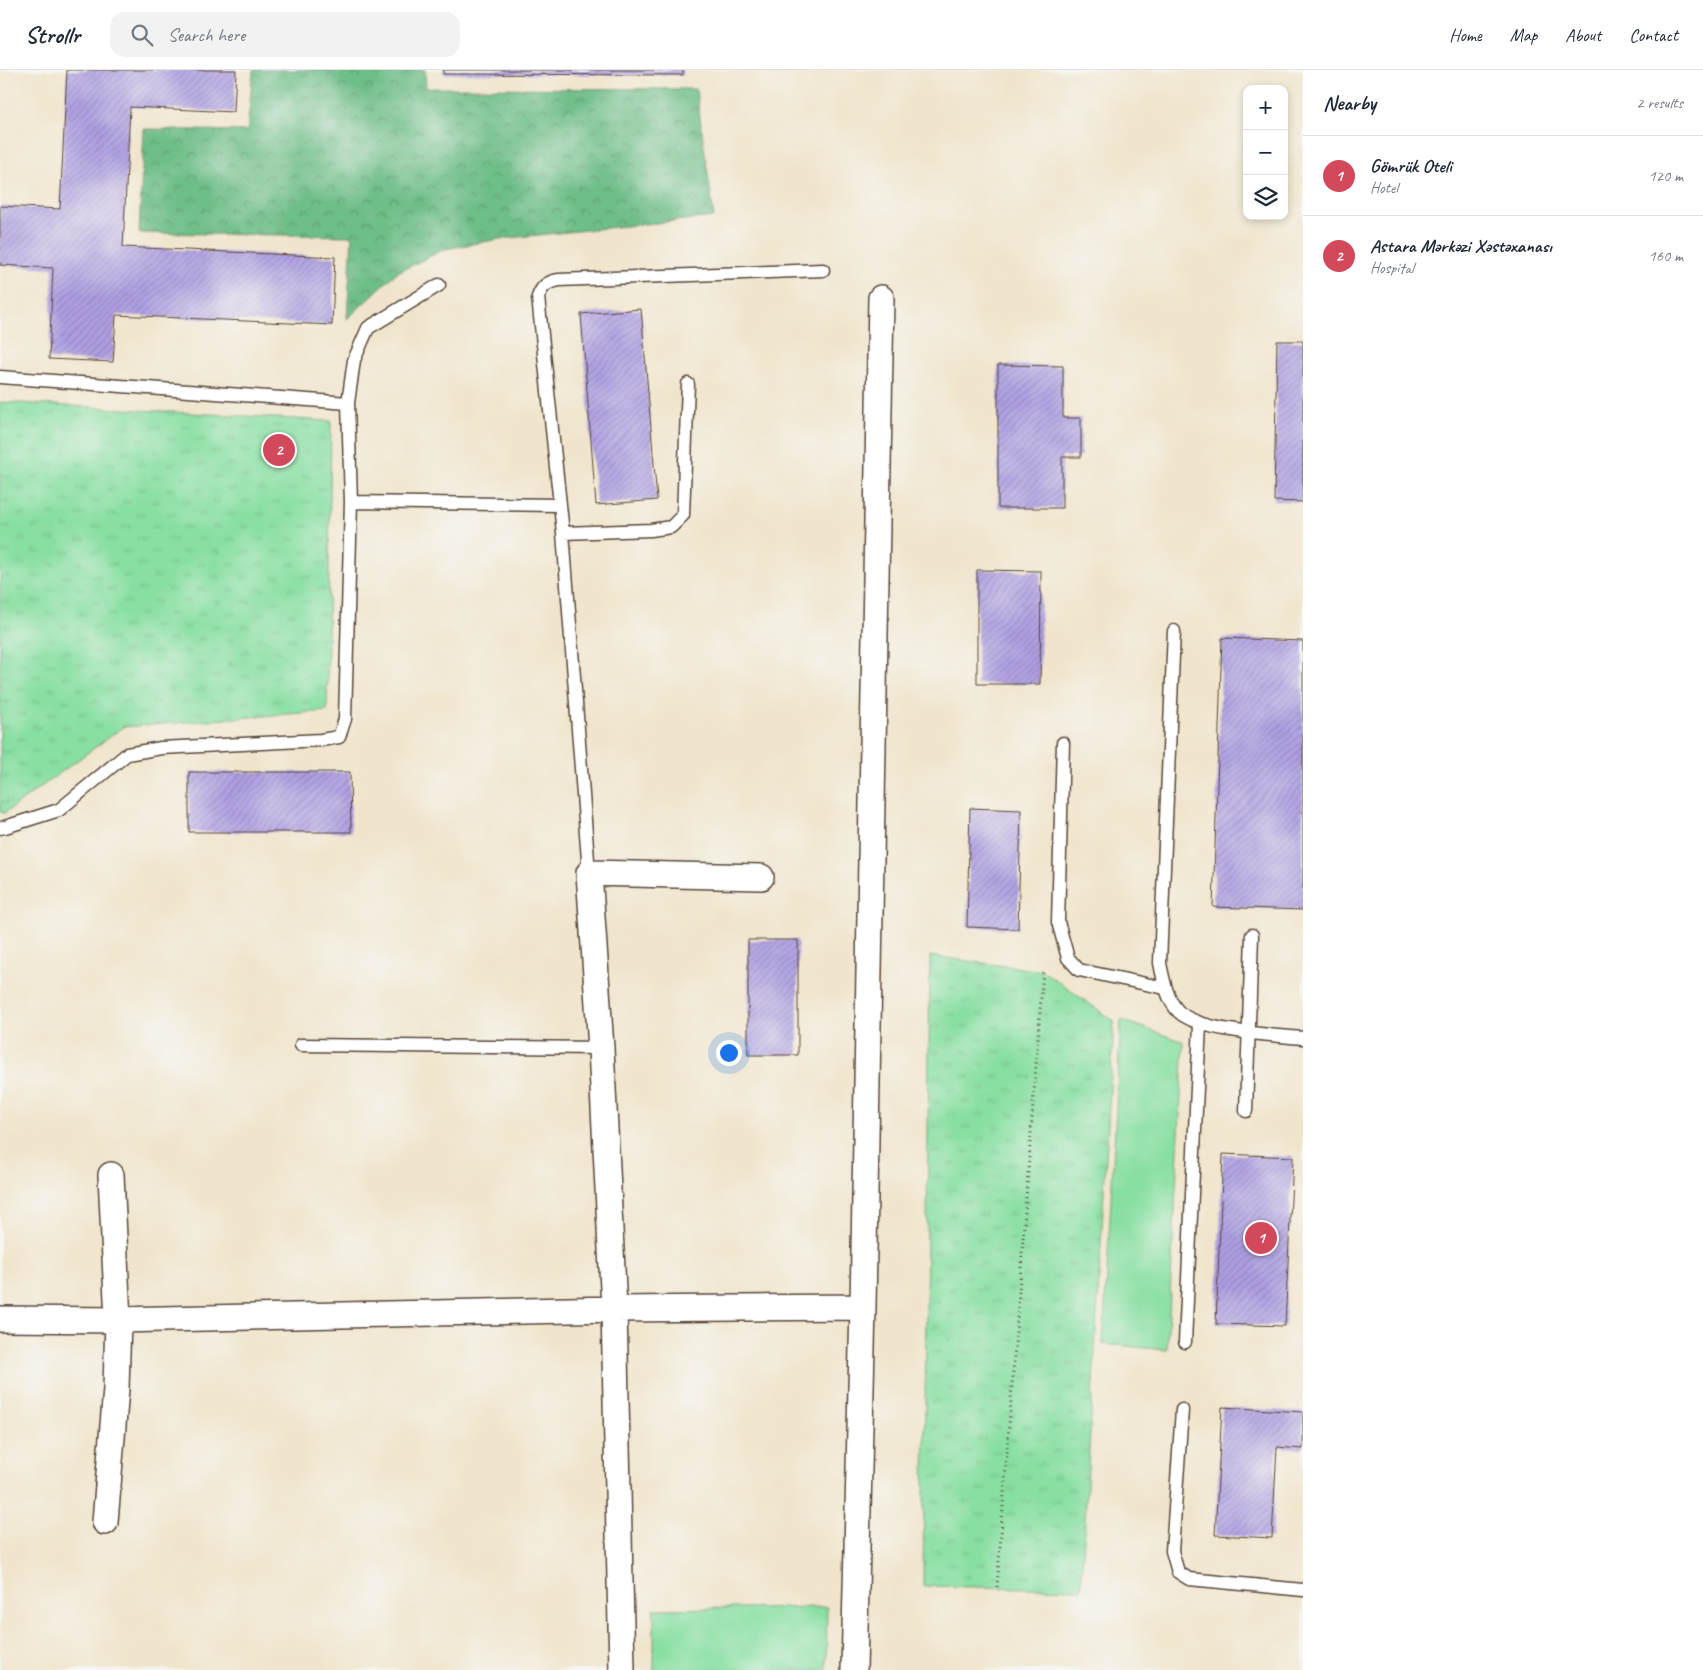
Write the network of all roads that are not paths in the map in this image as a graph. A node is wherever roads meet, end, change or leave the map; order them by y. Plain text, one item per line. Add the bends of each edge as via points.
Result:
1 (823, 270) dead end
2 (439, 285) dead end
3 (881, 298) dead end
4 (0, 378) edge
5 (688, 384) dead end
6 (348, 403) junction
7 (351, 502) junction
8 (560, 505) junction
9 (564, 533) junction
10 (1174, 631) dead end
11 (1063, 743) dead end
12 (0, 828) edge
13 (589, 873) junction
14 (761, 877) dead end
15 (1252, 935) dead end
16 (1165, 988) junction
17 (1200, 1024) junction
18 (1249, 1032) junction
19 (1303, 1038) edge
20 (301, 1045) dead end
21 (602, 1048) junction
22 (1246, 1111) dead end
23 (111, 1175) dead end
24 (863, 1307) junction
25 (614, 1310) junction
26 (0, 1319) edge
27 (118, 1320) junction
28 (1185, 1342) dead end
29 (1182, 1410) dead end
30 (105, 1522) dead end
31 (1303, 1590) edge
32 (622, 1670) edge
33 (854, 1670) edge

1 - 8 lane via 559,280 549,282 541,289 538,297
2 - 6 lane via 368,328 354,360
3 - 24 street
4 - 6 lane
5 - 9 lane via 683,515 671,527
6 - 7 lane
7 - 8 lane
7 - 12 lane via 345,719 339,737 161,748 127,754 59,810
8 - 9 lane
9 - 13 lane
10 - 16 lane via 1160,963
11 - 16 lane via 1058,922 1068,958 1079,970
13 - 14 street
13 - 21 street
15 - 18 lane
16 - 17 lane via 1179,1012
17 - 18 lane
17 - 28 lane
18 - 19 lane
18 - 22 lane
20 - 21 lane
21 - 25 street
23 - 27 street
24 - 25 street
24 - 33 street
25 - 27 street
25 - 32 street
26 - 27 street
27 - 30 street
29 - 31 lane via 1172,1552 1178,1572 1189,1579

